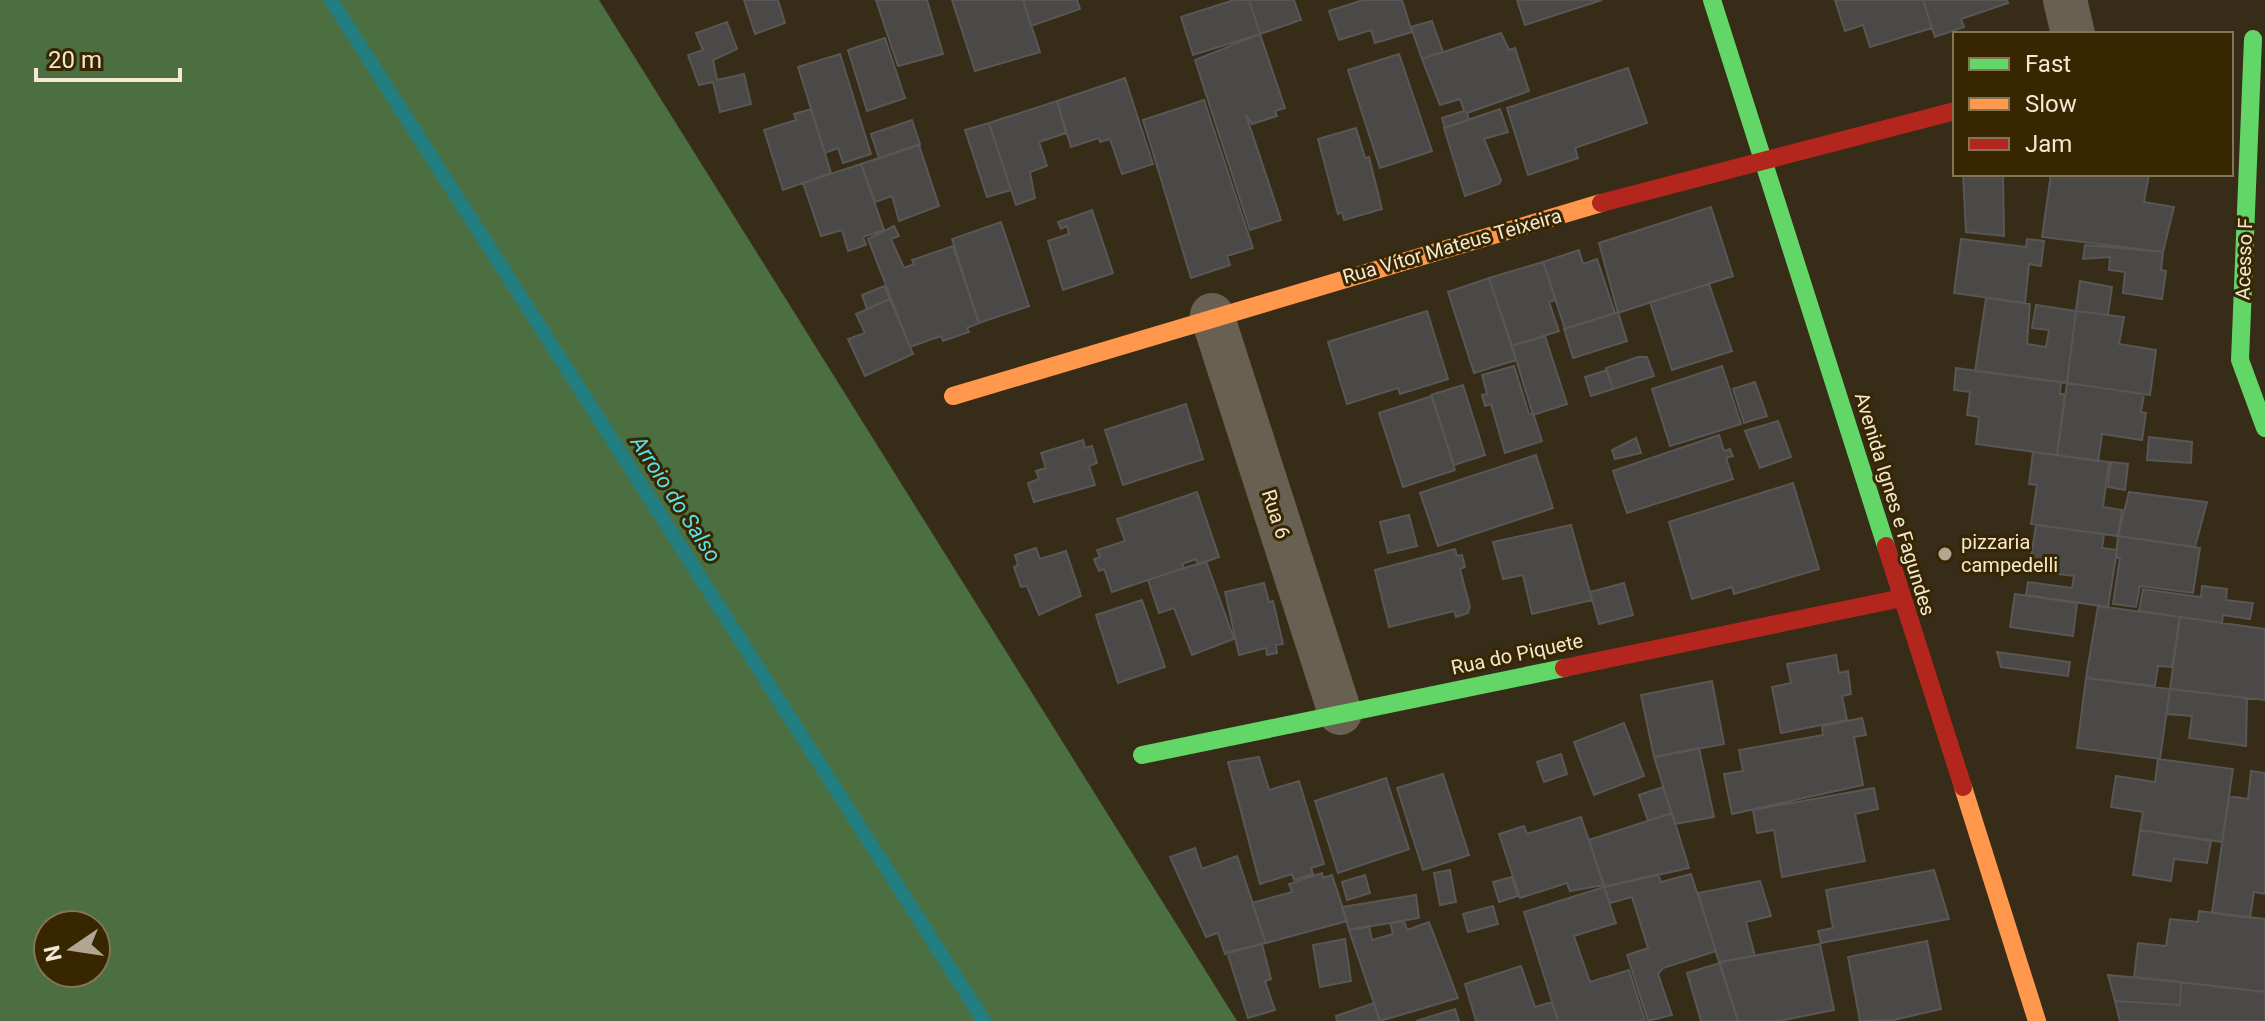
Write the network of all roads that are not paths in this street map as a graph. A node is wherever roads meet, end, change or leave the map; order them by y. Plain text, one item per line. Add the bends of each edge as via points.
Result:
1 (1712, 0) edge
2 (2065, 0) edge
3 (2073, 32) edge
4 (2250, 39) edge
5 (1953, 111) edge
6 (1763, 157) junction
7 (1212, 315) junction
8 (953, 396) dead end
9 (2265, 428) edge
10 (1902, 598) junction
11 (1340, 713) junction
12 (1142, 755) dead end
13 (2037, 1021) edge

1 - 6 street, Avenida Ignes e Fagundes
2 - 3 street
4 - 9 street, Acesso F via 2240,360
5 - 6 street, Rua Vítor Mateus Teixeira
6 - 7 street, Rua Vítor Mateus Teixeira
6 - 10 street, Avenida Ignes e Fagundes
7 - 8 street, Rua Vítor Mateus Teixeira
7 - 11 street, Rua 6
10 - 11 street, Rua do Piquete
10 - 13 street, Avenida Ignes e Fagundes
11 - 12 street, Rua do Piquete

